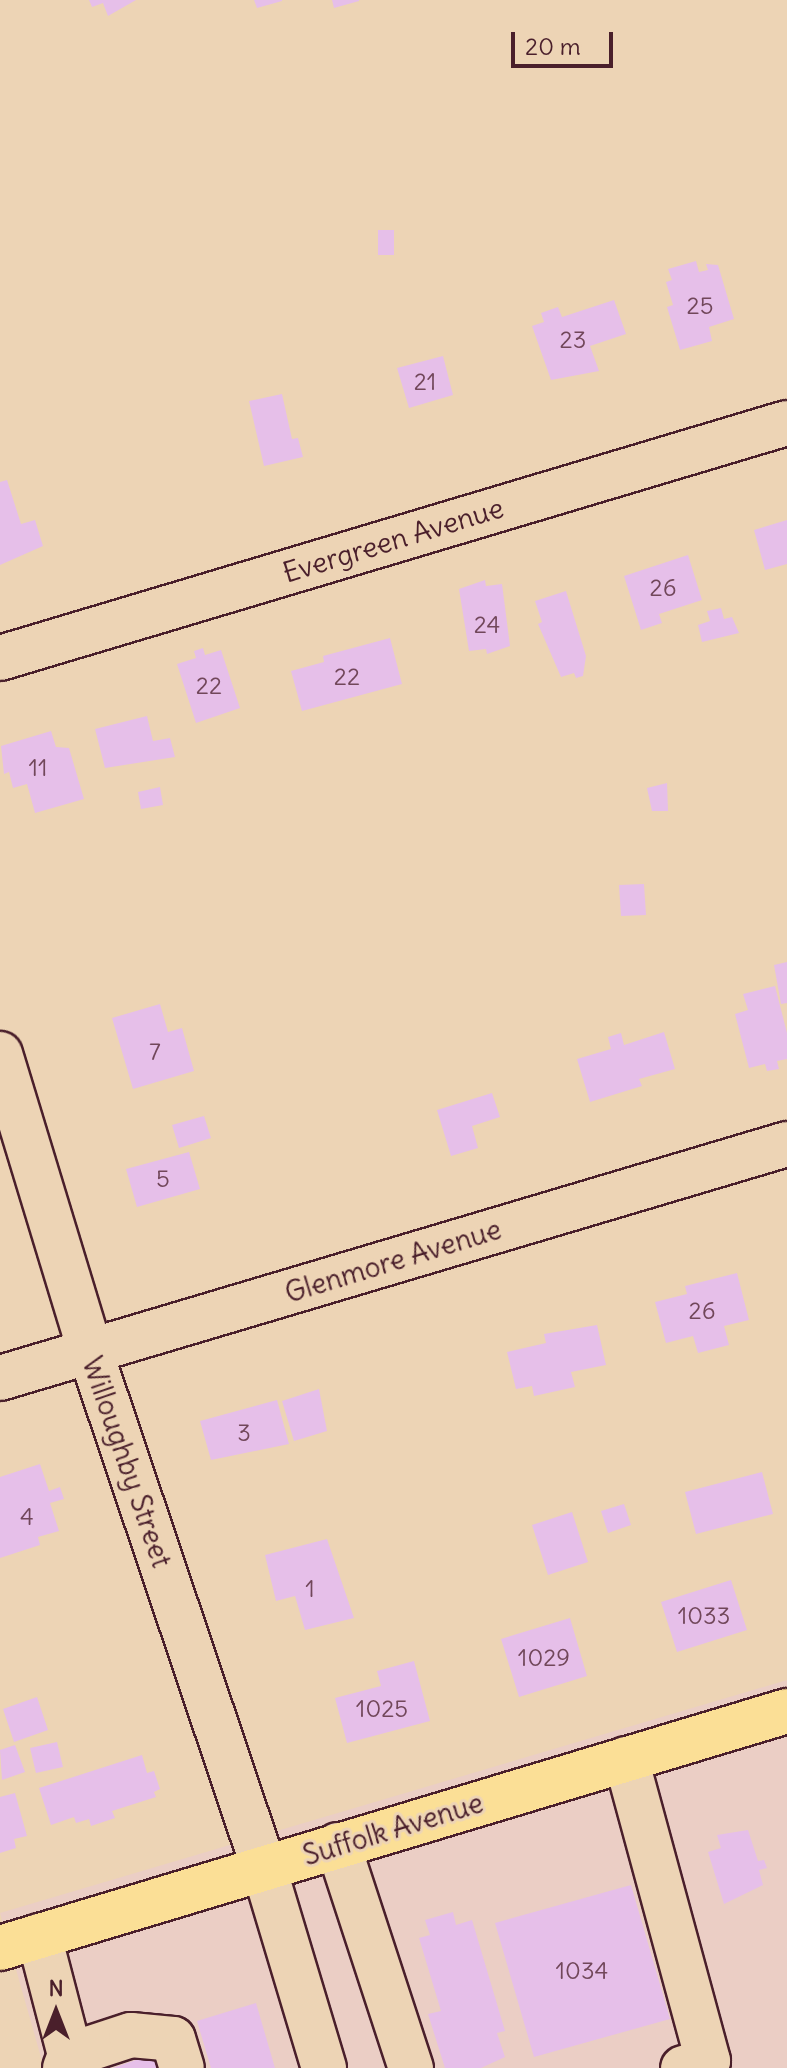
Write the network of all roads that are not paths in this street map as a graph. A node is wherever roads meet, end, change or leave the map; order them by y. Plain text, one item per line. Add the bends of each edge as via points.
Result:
1 (787, 423) edge
2 (0, 658) edge
3 (0, 1054) edge
4 (787, 1144) edge
5 (90, 1351) junction
6 (0, 1378) edge
7 (787, 1711) edge
8 (626, 1759) junction
9 (338, 1845) junction
10 (264, 1868) junction
11 (19, 1942) edge
12 (67, 2062) edge
13 (182, 2068) edge
14 (324, 2068) edge
15 (411, 2068) edge
16 (683, 2068) edge

1 - 2 street, Evergreen Avenue
3 - 5 street, Willoughby Street
4 - 5 street, Glenmore Avenue
5 - 6 street, Glenmore Avenue
5 - 10 street, Willoughby Street
7 - 8 main road, Suffolk Avenue
8 - 9 main road, Suffolk Avenue
8 - 16 street via 708,2061
9 - 10 main road, Suffolk Avenue
9 - 15 street
10 - 11 main road, Suffolk Avenue
10 - 14 street, Willoughby Street
11 - 12 street
12 - 13 street via 131,2035 173,2039

